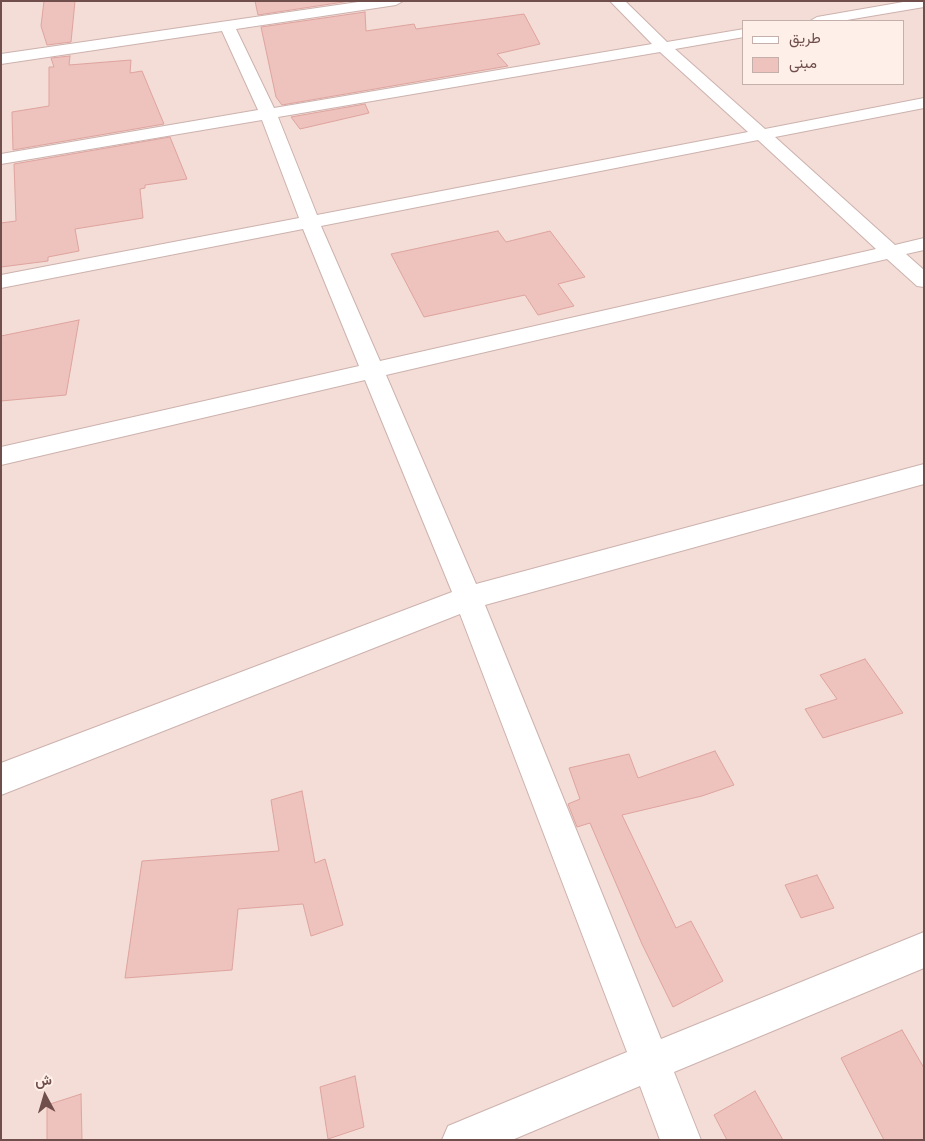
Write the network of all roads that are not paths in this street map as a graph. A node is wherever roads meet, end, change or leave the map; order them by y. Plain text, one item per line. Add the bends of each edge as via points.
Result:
1 (296, 1) edge
2 (396, 1) edge
3 (617, 1) edge
4 (924, 3) edge
5 (304, 15) junction
6 (822, 20) edge
7 (228, 27) junction
8 (742, 33) edge
9 (664, 46) junction
10 (1, 59) edge
11 (924, 103) edge
12 (268, 113) junction
13 (760, 134) junction
14 (1, 159) edge
15 (311, 224) junction
16 (924, 244) edge
17 (892, 251) junction
18 (924, 281) edge
19 (1, 282) edge
20 (373, 370) junction
21 (1, 456) edge
22 (924, 474) edge
23 (468, 598) junction
24 (1, 778) edge
25 (924, 950) edge
26 (650, 1063) junction
27 (462, 1140) edge
28 (681, 1140) edge

1 - 5 street
2 - 5 street
3 - 9 street
4 - 6 street
5 - 7 street
7 - 10 street
7 - 12 street
8 - 9 street
9 - 12 street
9 - 13 street
11 - 13 street
12 - 14 street
12 - 15 street
13 - 15 street
13 - 17 street
15 - 19 street
15 - 20 street
16 - 17 street
17 - 18 street
17 - 20 street
20 - 21 street
20 - 23 street
22 - 23 street
23 - 24 street
23 - 26 street
25 - 26 street
26 - 27 street
26 - 28 street

